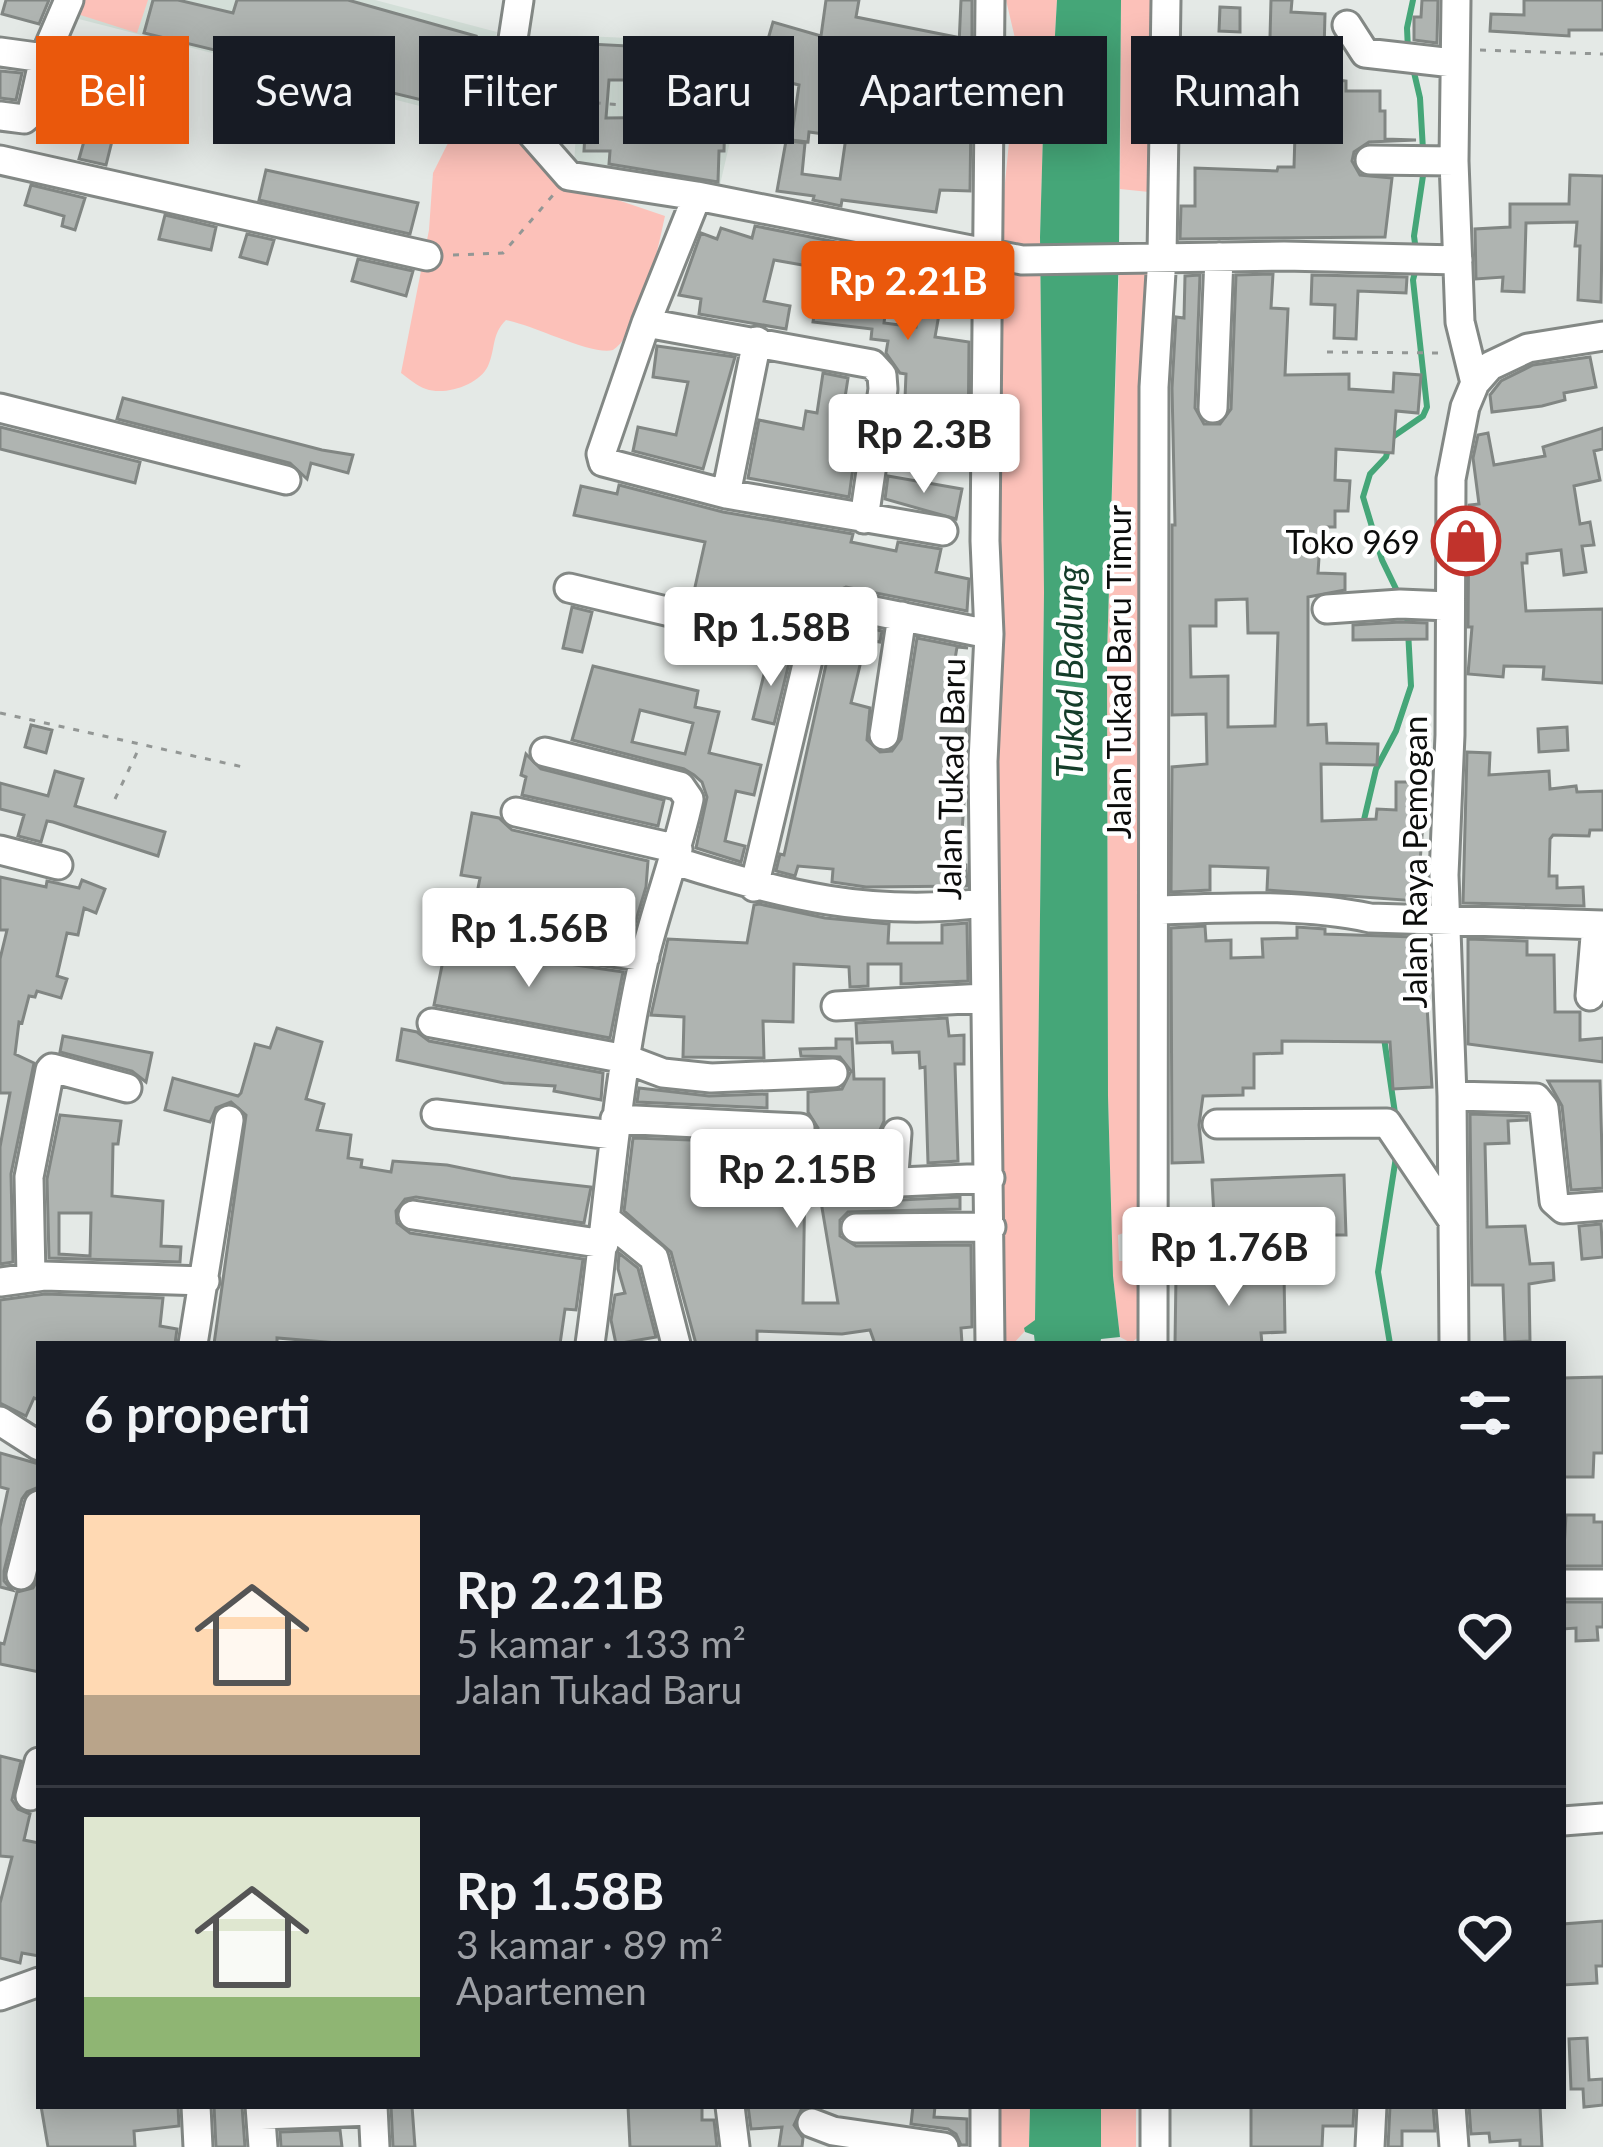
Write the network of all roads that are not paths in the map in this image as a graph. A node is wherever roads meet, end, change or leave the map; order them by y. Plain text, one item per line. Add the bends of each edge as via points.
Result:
1 (69, 0) edge
2 (519, 0) edge
3 (990, 0) edge
4 (1166, 0) edge
5 (1456, 0) edge
6 (1347, 25) dead end
7 (53, 36) edge
8 (0, 52) edge
9 (36, 57) edge
10 (1446, 58) junction
11 (36, 88) edge
12 (0, 116) edge
13 (0, 160) edge
14 (1370, 160) dead end
15 (1437, 161) junction
16 (697, 196) junction
17 (988, 253) junction
18 (427, 256) road end
19 (1154, 256) junction
20 (1219, 256) junction
21 (1446, 260) junction
22 (646, 322) junction
23 (1603, 336) edge
24 (757, 341) junction
25 (1475, 383) junction
26 (0, 408) edge
27 (1213, 408) dead end
28 (286, 480) dead end
29 (726, 494) junction
30 (865, 519) junction
31 (943, 531) dead end
32 (569, 588) dead end
33 (1439, 605) junction
34 (1327, 609) dead end
35 (902, 616) junction
36 (989, 634) junction
37 (812, 643) junction
38 (884, 735) dead end
39 (544, 752) dead end
40 (516, 812) dead end
41 (0, 850) edge
42 (677, 855) junction
43 (58, 865) dead end
44 (754, 887) junction
45 (984, 903) junction
46 (1156, 910) junction
47 (1445, 920) junction
48 (1599, 925) edge
49 (471, 931) dead end
50 (645, 957) junction
51 (1590, 996) dead end
52 (985, 998) junction
53 (836, 1006) dead end
54 (432, 1023) dead end
55 (626, 1059) junction
56 (833, 1073) dead end
57 (127, 1088) dead end
58 (1452, 1096) junction
59 (436, 1114) dead end
60 (229, 1120) dead end
61 (1217, 1124) dead end
62 (614, 1127) junction
63 (800, 1128) dead end
64 (897, 1133) dead end
65 (989, 1178) junction
66 (1603, 1206) edge
67 (413, 1215) dead end
68 (1453, 1221) junction
69 (991, 1227) junction
70 (856, 1228) dead end
71 (606, 1232) junction
72 (31, 1277) junction
73 (206, 1281) junction
74 (0, 1282) edge
75 (195, 1341) edge
76 (590, 1341) edge
77 (675, 1341) edge
78 (990, 1341) edge
79 (1154, 1341) edge
80 (1454, 1341) edge
81 (0, 1421) edge
82 (36, 1444) edge
83 (36, 1517) edge
84 (21, 1575) dead end
85 (1566, 1584) edge
86 (1603, 1584) edge
87 (36, 1773) edge
88 (30, 1796) dead end
89 (1603, 1818) edge
90 (1566, 1821) edge
91 (36, 1983) edge
92 (0, 1996) edge
93 (196, 2109) edge
94 (373, 2109) edge
95 (730, 2109) edge
96 (985, 2109) edge
97 (1155, 2109) edge
98 (1372, 2109) edge
99 (1451, 2109) edge
100 (260, 2110) edge
101 (812, 2126) edge
102 (198, 2147) edge
103 (263, 2147) edge
104 (375, 2147) edge
105 (735, 2147) edge
106 (944, 2147) edge
107 (986, 2147) edge
108 (1155, 2147) edge
109 (1370, 2147) edge
110 (1454, 2147) edge

1 - 7 street
2 - 16 street via 509,96 569,176
3 - 17 street, Jalan Tukad Baru
4 - 19 street, Jalan Tukad Baru Timur
5 - 10 street
6 - 10 street via 1365,53
8 - 9 street
10 - 15 street
11 - 12 street via 28,117
13 - 18 street
14 - 15 street
15 - 21 street
16 - 17 street
16 - 22 street
17 - 19 street via 1022,260
17 - 36 street, Jalan Tukad Baru
19 - 20 street
19 - 46 street, Jalan Tukad Baru Timur
20 - 21 street
20 - 27 street
21 - 25 street
22 - 24 street
22 - 29 street via 603,462
23 - 25 street via 1505,356
24 - 29 street
24 - 30 street via 872,364 882,375
25 - 33 street, Jalan Raya Pemogan via 1451,479
26 - 28 street
29 - 30 street
30 - 31 street
32 - 37 street
33 - 34 street
33 - 47 street, Jalan Raya Pemogan
35 - 36 street
35 - 37 street via 844,605
35 - 38 street
36 - 45 street, Jalan Tukad Baru
37 - 44 street
39 - 42 street via 684,788 689,799
40 - 42 street
41 - 43 street
42 - 44 street
42 - 50 street
44 - 45 street via 848,904
45 - 52 street, Jalan Tukad Baru
46 - 47 street
46 - 79 street, Jalan Tukad Baru Timur
47 - 48 street
47 - 58 street, Jalan Raya Pemogan
48 - 51 street
49 - 50 street
50 - 55 street
52 - 53 street
52 - 65 street, Jalan Tukad Baru
54 - 55 street
55 - 56 street via 711,1078
55 - 62 street
57 - 72 street via 50,1070 28,1177
58 - 66 street via 1536,1098 1544,1108 1554,1201 1563,1209
58 - 68 street, Jalan Raya Pemogan
59 - 62 street
60 - 73 street
61 - 68 street via 1382,1122
62 - 63 street
62 - 71 street
64 - 65 street via 900,1182
65 - 69 street, Jalan Tukad Baru
67 - 71 street
68 - 80 street, Jalan Raya Pemogan
69 - 70 street
69 - 78 street, Jalan Tukad Baru
71 - 76 street
71 - 77 street via 654,1258
72 - 73 street
72 - 74 street
73 - 75 street
81 - 82 street
83 - 84 street
85 - 86 street
87 - 88 street
89 - 90 street
91 - 92 street
93 - 102 street
94 - 100 street
94 - 104 street
95 - 105 street
96 - 107 street
97 - 108 street
98 - 109 street
99 - 110 street
100 - 103 street
101 - 106 street

